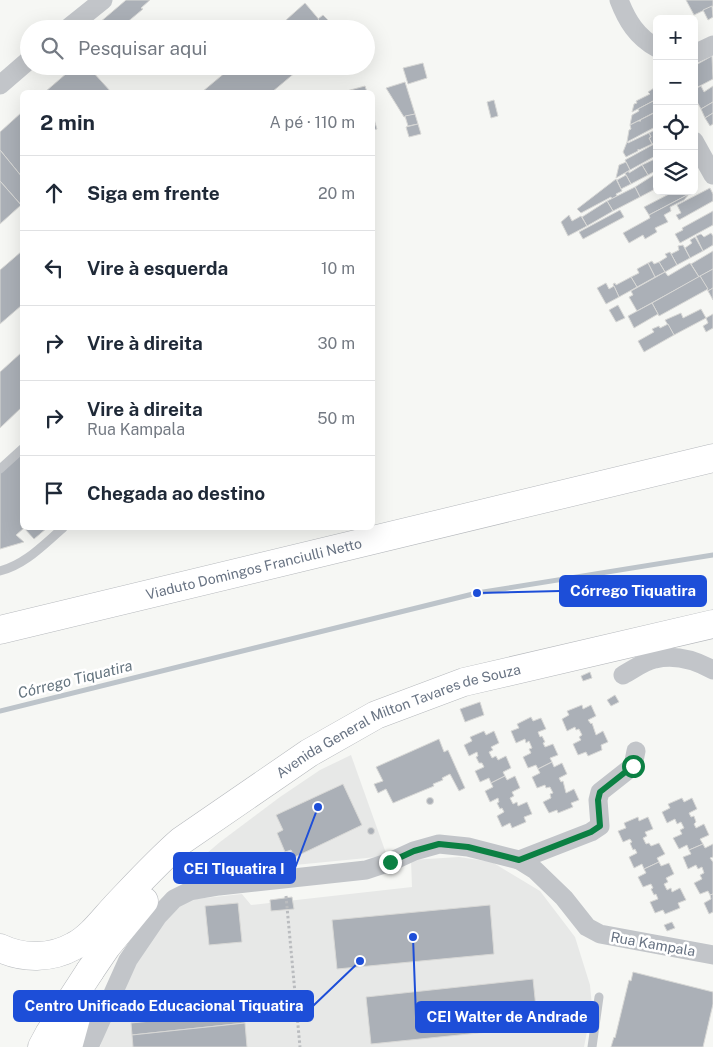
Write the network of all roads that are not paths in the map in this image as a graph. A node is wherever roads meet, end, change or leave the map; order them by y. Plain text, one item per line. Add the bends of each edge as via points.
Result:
1 (103, 0) edge
2 (619, 0) edge
3 (78, 20) edge
4 (713, 45) edge
5 (653, 46) edge
6 (698, 52) edge
7 (20, 67) edge
8 (0, 84) edge
9 (698, 149) edge
10 (713, 175) edge
11 (20, 451) edge
12 (713, 458) edge
13 (0, 469) edge
14 (61, 530) edge
15 (0, 571) edge
16 (713, 624) edge
17 (0, 630) edge
18 (713, 670) edge
19 (622, 675) dead end
20 (636, 751) dead end
21 (208, 824) junction
22 (519, 860) junction
23 (0, 948) edge
24 (713, 955) edge
25 (90, 971) junction
26 (599, 997) dead end
27 (42, 1047) edge
28 (68, 1047) edge
29 (89, 1047) edge
30 (592, 1047) edge

1 - 3 street
2 - 5 street via 628,22 644,41
4 - 6 street
7 - 8 street
9 - 10 street
11 - 13 lane
12 - 17 main road, Viaduto Domingos Franciulli Netto
14 - 15 lane via 24,561
16 - 21 main road, Avenida General Milton Tavares de Souza via 464,682 376,714 309,754
18 - 19 street via 687,658 670,658 654,659
20 - 22 street via 633,766 600,792 600,826
21 - 23 main road, Avenida General Milton Tavares de Souza via 164,856 75,946 56,954 31,957
21 - 25 main road, Avenida General Milton Tavares de Souza
22 - 24 street, Rua Kampala via 535,870 564,898 587,927 600,934
22 - 29 street, Rua Kampala via 468,847 439,844 366,870 190,892 174,899 158,916 128,960
25 - 27 main road, Avenida General Milton Tavares de Souza
25 - 28 main road
26 - 30 lane

